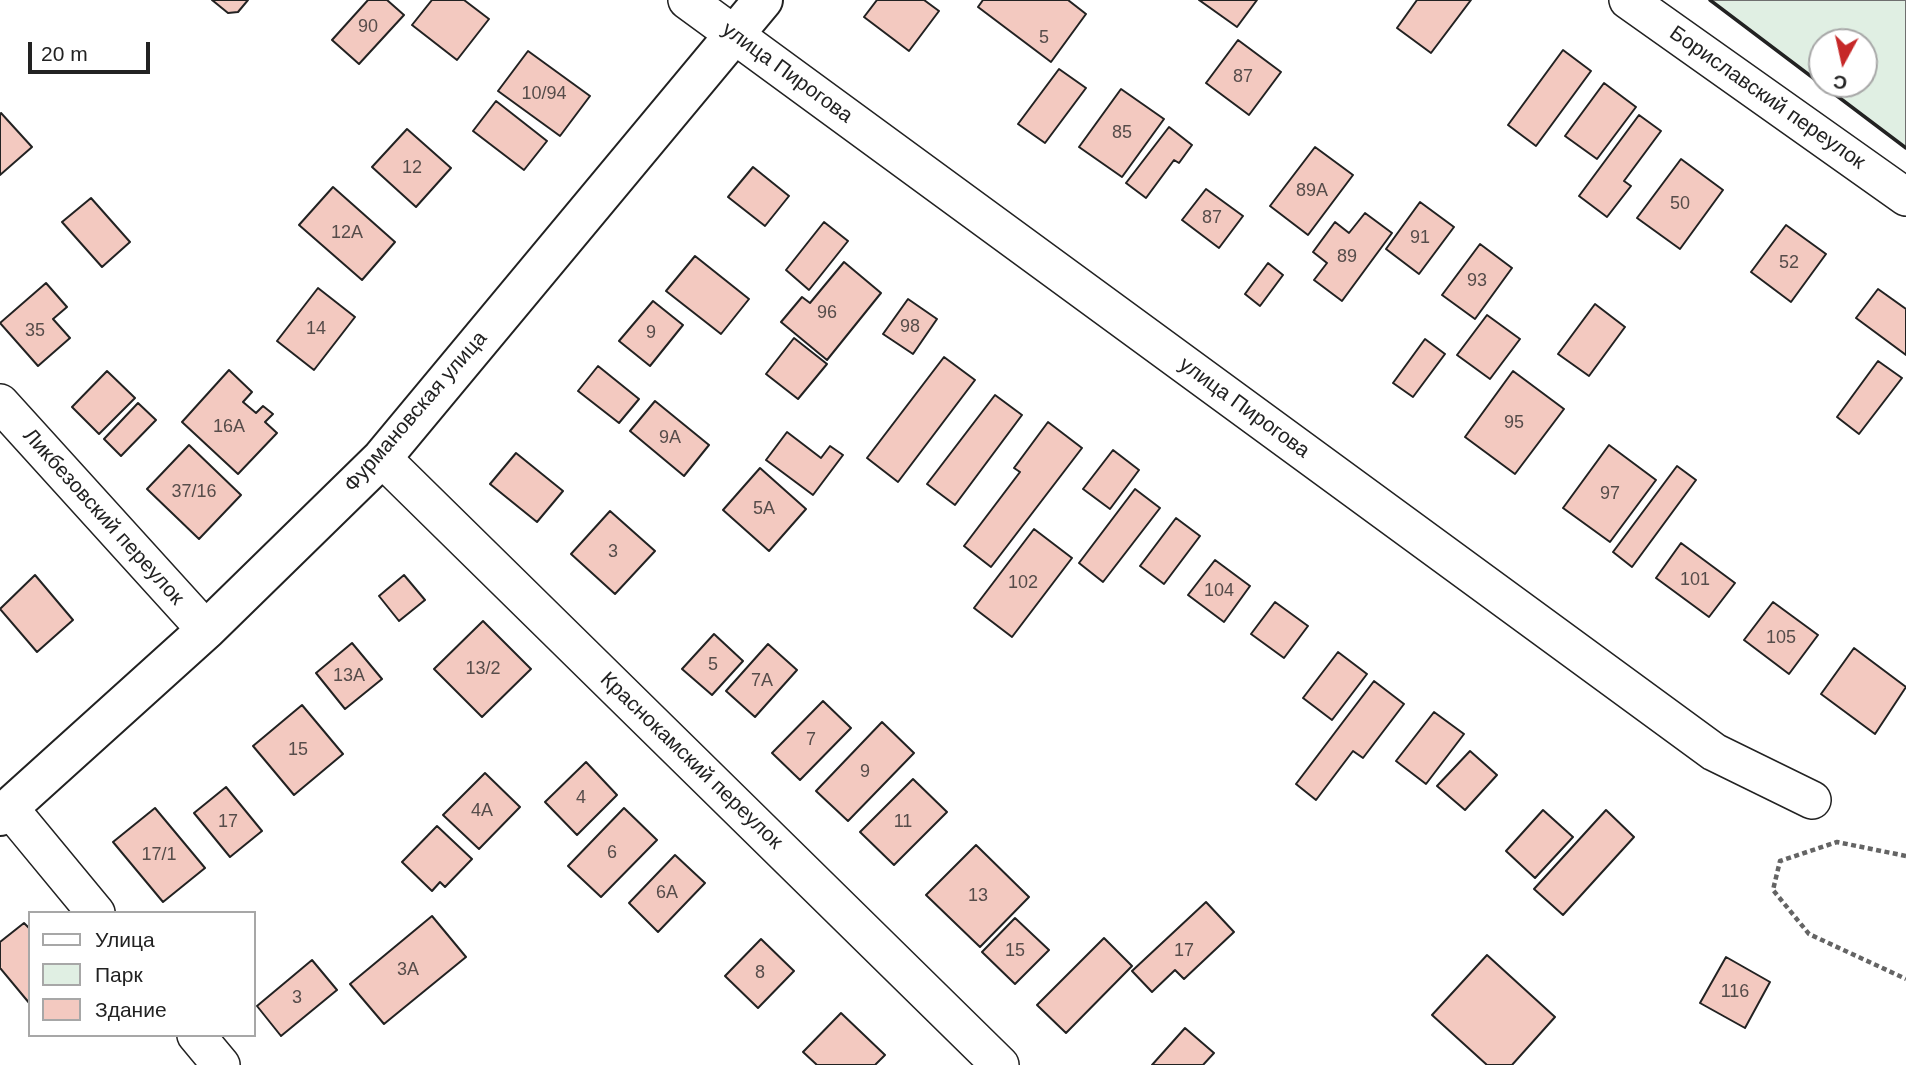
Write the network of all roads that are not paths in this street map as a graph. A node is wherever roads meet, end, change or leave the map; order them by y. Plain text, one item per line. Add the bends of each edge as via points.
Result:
1 (687, 0) edge
2 (763, 0) edge
3 (1628, 0) edge
4 (735, 35) junction
5 (1906, 197) edge
6 (0, 403) edge
7 (382, 458) junction
8 (206, 631) junction
9 (1812, 800) dead end
10 (5, 813) edge
11 (94, 911) edge
12 (198, 1037) edge
13 (221, 1065) edge
14 (1000, 1065) edge

1 - 4 street, улица Пирогова
2 - 4 street, Фурмановская улица
3 - 5 street, Бориславский переулок
4 - 7 street, Фурмановская улица
4 - 9 street, улица Пирогова via 1714,752
6 - 8 street, Ликбезовский переулок
7 - 8 street, Фурмановская улица
7 - 14 street, Краснокамский переулок
8 - 10 street, Фурмановская улица
10 - 11 street
12 - 13 street

